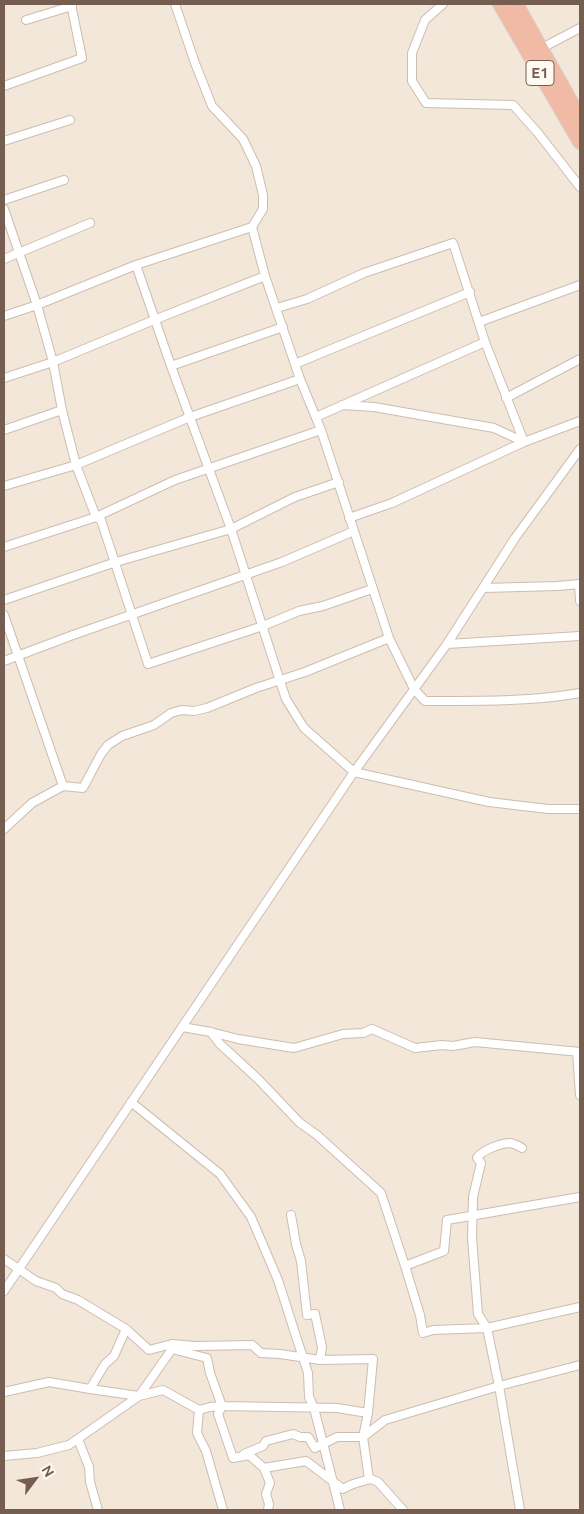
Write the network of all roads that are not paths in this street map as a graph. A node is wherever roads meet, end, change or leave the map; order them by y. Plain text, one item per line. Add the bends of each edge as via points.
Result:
1 (175, 4) edge
2 (443, 4) edge
3 (500, 4) edge
4 (516, 4) edge
5 (72, 5) edge
6 (26, 20) dead end
7 (580, 28) edge
8 (542, 48) junction
9 (4, 86) edge
10 (576, 101) edge
11 (580, 118) edge
12 (70, 120) dead end
13 (4, 141) edge
14 (580, 142) edge
15 (64, 180) dead end
16 (580, 187) edge
17 (4, 200) edge
18 (4, 209) edge
19 (90, 223) dead end
20 (252, 227) junction
21 (19, 254) junction
22 (4, 259) edge
23 (136, 265) junction
24 (265, 276) junction
25 (580, 285) edge
26 (470, 292) junction
27 (37, 305) junction
28 (277, 308) junction
29 (4, 316) edge
30 (154, 320) junction
31 (479, 322) junction
32 (283, 327) junction
33 (485, 342) junction
34 (580, 359) edge
35 (53, 362) junction
36 (296, 364) junction
37 (171, 366) junction
38 (4, 378) edge
39 (300, 379) junction
40 (506, 398) junction
41 (342, 405) junction
42 (62, 410) junction
43 (316, 416) junction
44 (190, 418) junction
45 (580, 421) edge
46 (4, 430) edge
47 (321, 430) junction
48 (524, 442) junction
49 (580, 449) edge
50 (76, 465) junction
51 (208, 467) junction
52 (338, 482) junction
53 (4, 486) edge
54 (96, 517) junction
55 (349, 518) junction
56 (231, 529) junction
57 (354, 531) junction
58 (4, 547) edge
59 (116, 562) junction
60 (247, 575) junction
61 (580, 584) edge
62 (484, 588) junction
63 (372, 589) junction
64 (4, 600) edge
65 (580, 601) edge
66 (4, 615) edge
67 (131, 616) junction
68 (263, 626) junction
69 (580, 636) edge
70 (389, 638) junction
71 (447, 644) junction
72 (17, 656) junction
73 (4, 661) edge
74 (280, 681) junction
75 (414, 689) junction
76 (580, 693) edge
77 (354, 772) junction
78 (63, 786) junction
79 (580, 809) edge
80 (4, 829) edge
81 (182, 1027) junction
82 (211, 1032) junction
83 (579, 1052) edge
84 (580, 1095) edge
85 (131, 1102) junction
86 (522, 1148) dead end
87 (580, 1197) edge
88 (291, 1215) dead end
89 (473, 1216) junction
90 (4, 1259) edge
91 (405, 1266) junction
92 (18, 1269) junction
93 (4, 1291) edge
94 (580, 1307) edge
95 (487, 1328) junction
96 (126, 1329) junction
97 (172, 1347) junction
98 (302, 1357) junction
99 (320, 1360) junction
100 (580, 1365) edge
101 (499, 1386) junction
102 (90, 1389) junction
103 (4, 1392) edge
104 (139, 1396) junction
105 (222, 1406) junction
106 (314, 1408) junction
107 (199, 1410) junction
108 (368, 1413) junction
109 (363, 1437) junction
110 (78, 1439) junction
111 (323, 1444) junction
112 (4, 1456) edge
113 (233, 1458) junction
114 (264, 1468) junction
115 (369, 1479) junction
116 (332, 1480) junction
117 (98, 1510) edge
118 (223, 1510) edge
119 (268, 1510) edge
120 (340, 1510) edge
121 (402, 1510) edge
122 (520, 1510) edge

1 - 20 street via 212,106 243,139 256,166 263,209
2 - 16 street via 424,20 412,53 412,81 426,103 513,105
3 - 14 highway, E1
4 - 8 highway, E1
5 - 6 street
5 - 9 street via 82,58
7 - 8 street
8 - 10 highway, E1
10 - 11 highway, E1
12 - 13 street
15 - 17 street
18 - 21 street
19 - 21 street
20 - 23 street
20 - 24 street
21 - 22 street
21 - 27 street
23 - 27 street
23 - 30 street
24 - 28 street
24 - 30 street
25 - 31 street
26 - 28 street via 453,243 364,273 307,299
26 - 31 street
26 - 36 street
27 - 29 street
27 - 35 street
28 - 32 street
30 - 35 street
30 - 37 street
31 - 33 street
32 - 36 street
32 - 37 street
33 - 40 street
33 - 41 street
34 - 40 street
35 - 38 street
35 - 42 street
36 - 39 street
37 - 44 street
39 - 43 street
39 - 44 street
40 - 48 street
41 - 43 street
41 - 48 street via 374,407 494,428
42 - 46 street
42 - 50 street
43 - 47 street
44 - 50 street
44 - 51 street
45 - 48 street
47 - 51 street
47 - 52 street
48 - 55 street via 392,503
49 - 62 street
50 - 53 street
50 - 54 street
51 - 54 street
51 - 56 street
52 - 55 street
52 - 56 street via 295,497
54 - 58 street
54 - 59 street via 101,520
55 - 57 street
56 - 59 street
56 - 60 street
57 - 60 street
57 - 63 street
59 - 64 street
59 - 67 street
60 - 67 street
60 - 68 street
61 - 62 street
61 - 65 street
62 - 71 street
63 - 68 street via 299,611
63 - 70 street
66 - 72 street
67 - 68 street via 148,664
67 - 72 street
68 - 74 street
69 - 71 street
70 - 74 street
70 - 75 street
71 - 75 street
72 - 73 street
72 - 78 street
74 - 77 street via 286,699 304,728
74 - 78 street via 207,708 171,713 154,725 122,736 101,754 83,788
75 - 76 street via 425,700 548,699
75 - 77 street
77 - 79 street via 489,802
77 - 81 street
78 - 80 street via 32,803
81 - 82 street
81 - 85 street
82 - 83 street via 294,1048 372,1029 415,1048 475,1042
82 - 91 street via 300,1123 381,1193
83 - 84 street
85 - 92 street
85 - 98 street via 220,1174 251,1217 278,1280
86 - 89 street via 510,1143 479,1155 477,1158 481,1163
87 - 89 street
88 - 99 street via 302,1261 307,1315 315,1314 322,1347
89 - 91 street via 447,1220 444,1251
89 - 95 street via 478,1314
90 - 92 street
91 - 95 street via 423,1333
92 - 93 street
92 - 96 street
94 - 95 street
95 - 101 street
96 - 97 street via 149,1350
96 - 102 street via 114,1356 105,1364
97 - 98 street via 252,1345 261,1353
97 - 104 street
97 - 105 street via 208,1358
98 - 99 street
98 - 106 street
99 - 108 street via 373,1359
100 - 101 street
101 - 109 street via 385,1420
101 - 122 street
102 - 103 street via 49,1382
102 - 104 street
104 - 107 street via 163,1390
104 - 110 street
105 - 106 street
105 - 107 street
105 - 113 street via 218,1414
106 - 108 street
106 - 111 street
107 - 118 street via 197,1433 206,1451
108 - 109 street
109 - 111 street via 337,1437
109 - 115 street
110 - 112 street via 57,1449
110 - 117 street via 89,1467
111 - 113 street via 315,1448 308,1437 300,1438 293,1434 266,1441 263,1446
111 - 116 street
113 - 114 street via 248,1455
114 - 116 street via 306,1461
114 - 119 street via 270,1483 266,1494
115 - 116 street via 354,1482 344,1489
115 - 121 street via 378,1482
116 - 120 street

